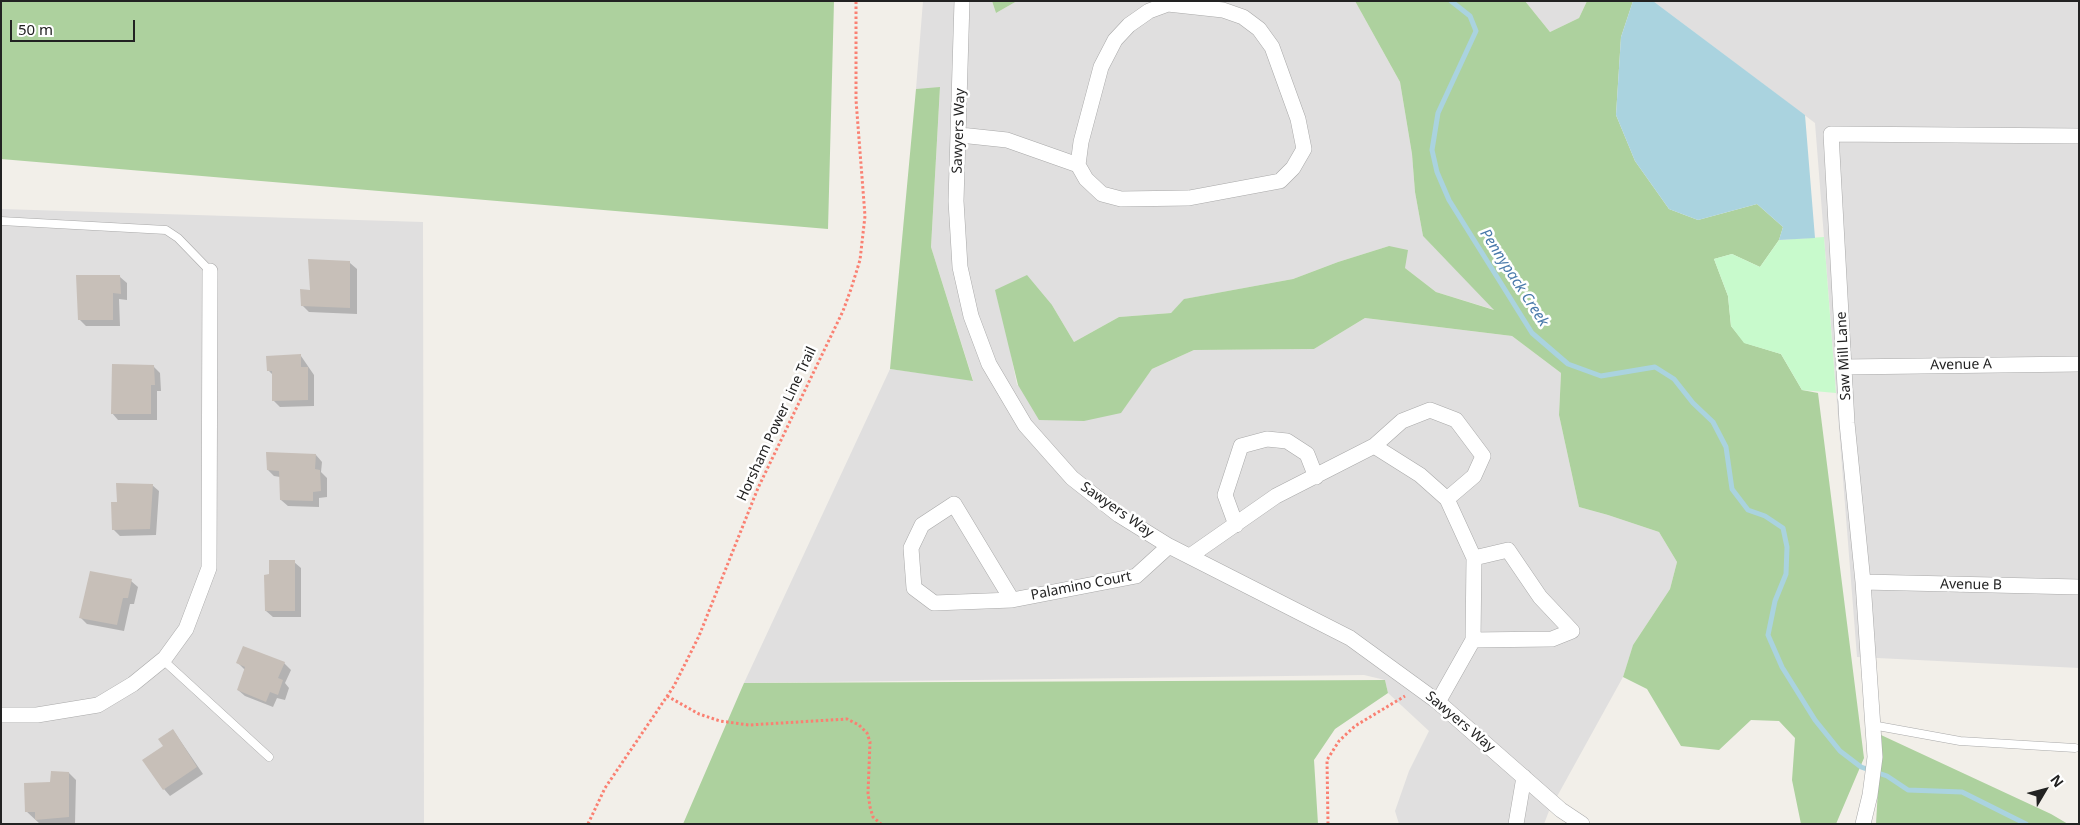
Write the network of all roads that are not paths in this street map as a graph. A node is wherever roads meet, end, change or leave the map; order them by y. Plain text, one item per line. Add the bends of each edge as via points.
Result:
1 (962, 1) edge
2 (960, 135) junction
3 (2079, 136) edge
4 (1078, 165) junction
5 (1, 221) edge
6 (210, 271) joint
7 (2079, 364) edge
8 (1844, 367) junction
9 (1374, 446) junction
10 (1316, 477) junction
11 (1447, 499) junction
12 (1236, 525) junction
13 (1169, 546) junction
14 (1190, 556) junction
15 (1474, 558) junction
16 (1863, 582) junction
17 (2079, 587) edge
18 (1012, 600) junction
19 (1473, 640) junction
20 (163, 660) junction
21 (1438, 702) junction
22 (1, 715) edge
23 (1872, 725) junction
24 (2075, 748) dead end
25 (269, 757) dead end
26 (1524, 777) junction
27 (1516, 824) edge
28 (1582, 824) edge
29 (1862, 824) edge

1 - 2 street, Sawyers Way
2 - 4 street via 1007,140
2 - 13 street, Sawyers Way via 956,201 960,266 971,316 989,364 1025,425 1072,478 1119,515
3 - 8 street, Saw Mill Lane via 1832,134
4 - 4 street via 1086,179 1102,194 1121,199 1189,198 1280,181 1293,168 1304,149 1298,119 1272,47 1259,29 1243,17 1223,10 1168,4 1149,11 1129,25 1116,40 1101,67 1080,142
5 - 6 lane via 166,230
6 - 20 street via 208,568 186,629
7 - 8 street, Avenue A
8 - 16 street, Saw Mill Lane
9 - 10 street
9 - 11 street via 1420,475
9 - 11 street via 1402,421 1430,410 1456,420 1483,456 1474,476
10 - 12 street via 1276,496
10 - 12 street via 1307,454 1287,440 1267,438 1241,446 1225,496
11 - 15 street
12 - 14 street
13 - 14 street, Sawyers Way
13 - 18 street, Palamino Court via 1136,576
14 - 21 street, Sawyers Way via 1350,638
15 - 19 street
15 - 19 street via 1508,550 1540,597 1572,632 1552,639
16 - 17 street, Avenue B
16 - 23 street, Saw Mill Lane
18 - 18 street, Palamino Court via 934,603 914,588 911,548 922,525 954,504
19 - 21 street
20 - 22 street via 133,684 98,705 37,715
20 - 25 lane
21 - 26 street, Sawyers Way
23 - 24 lane via 1960,741
23 - 29 street, Saw Mill Lane via 1875,757
26 - 27 street
26 - 28 street, Sawyers Way

